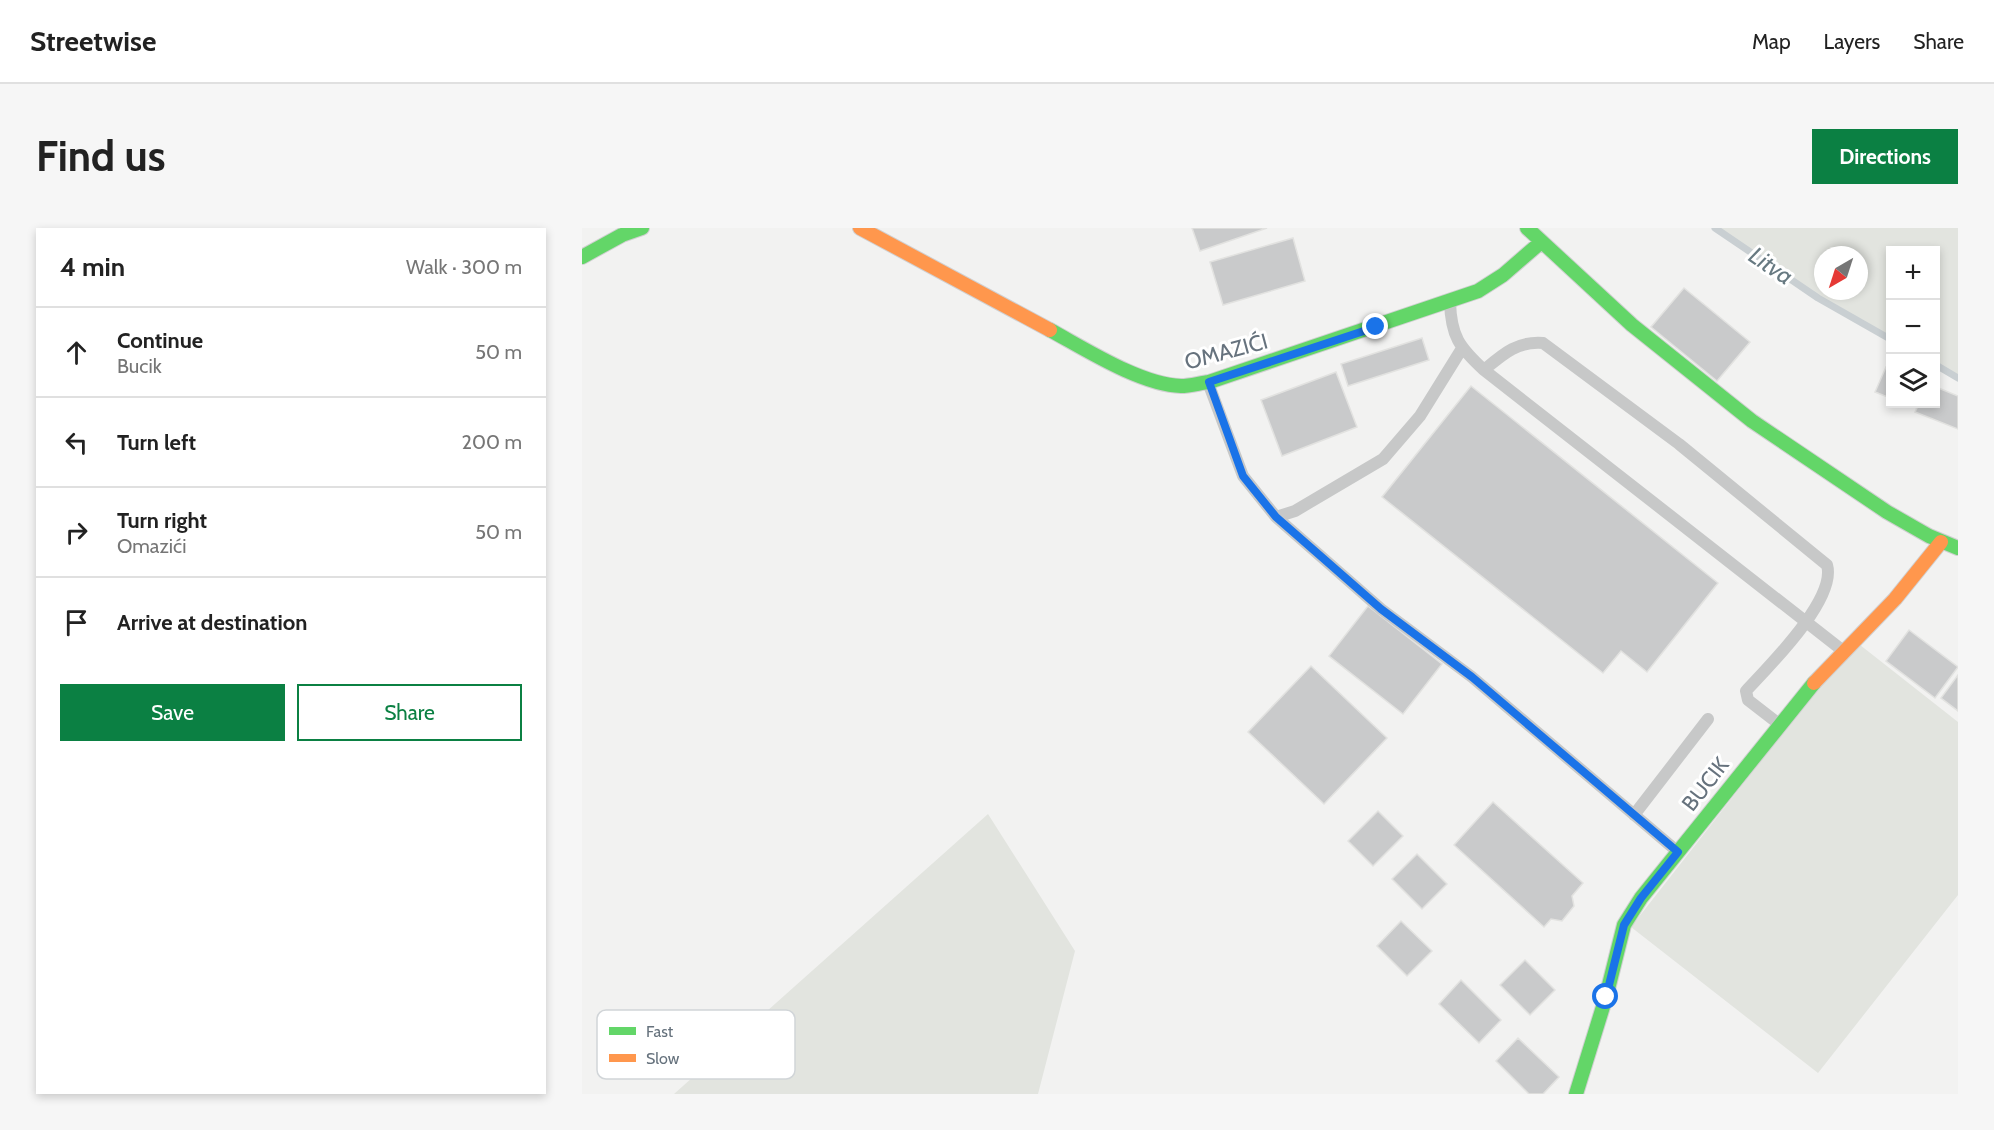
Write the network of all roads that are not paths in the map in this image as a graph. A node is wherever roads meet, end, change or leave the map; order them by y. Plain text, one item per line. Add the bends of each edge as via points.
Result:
1 (642, 228) edge
2 (860, 228) edge
3 (1527, 228) edge
4 (1540, 243) junction
5 (582, 256) edge
6 (1450, 302) junction
7 (1461, 350) junction
8 (1484, 370) junction
9 (1209, 382) junction
10 (1276, 517) junction
11 (1941, 543) junction
12 (1958, 548) edge
13 (1805, 622) junction
14 (1843, 650) junction
15 (1708, 718) dead end
16 (1779, 724) junction
17 (1634, 815) junction
18 (1678, 852) junction
19 (1576, 1094) edge

1 - 5 street
2 - 9 street, OMAZIĆI via 985,292 1108,362 1181,386
3 - 4 street
4 - 6 street, OMAZIĆI via 1503,275
4 - 11 street via 1631,325 1724,400 1808,462
6 - 7 lane via 1450,319
6 - 9 street, OMAZIĆI
7 - 8 lane
7 - 10 lane via 1420,416 1383,459 1295,511
8 - 13 lane
8 - 13 lane via 1526,341 1543,343 1679,444 1827,564 1829,572 1822,598
9 - 10 lane via 1243,476
10 - 17 lane via 1349,582 1472,677
11 - 12 street
11 - 14 street, BUCIK via 1895,599
13 - 14 lane
13 - 16 lane via 1746,691 1748,700
14 - 16 street, BUCIK
15 - 17 lane
16 - 18 street, BUCIK
17 - 18 lane
18 - 19 street, BUCIK via 1624,925

